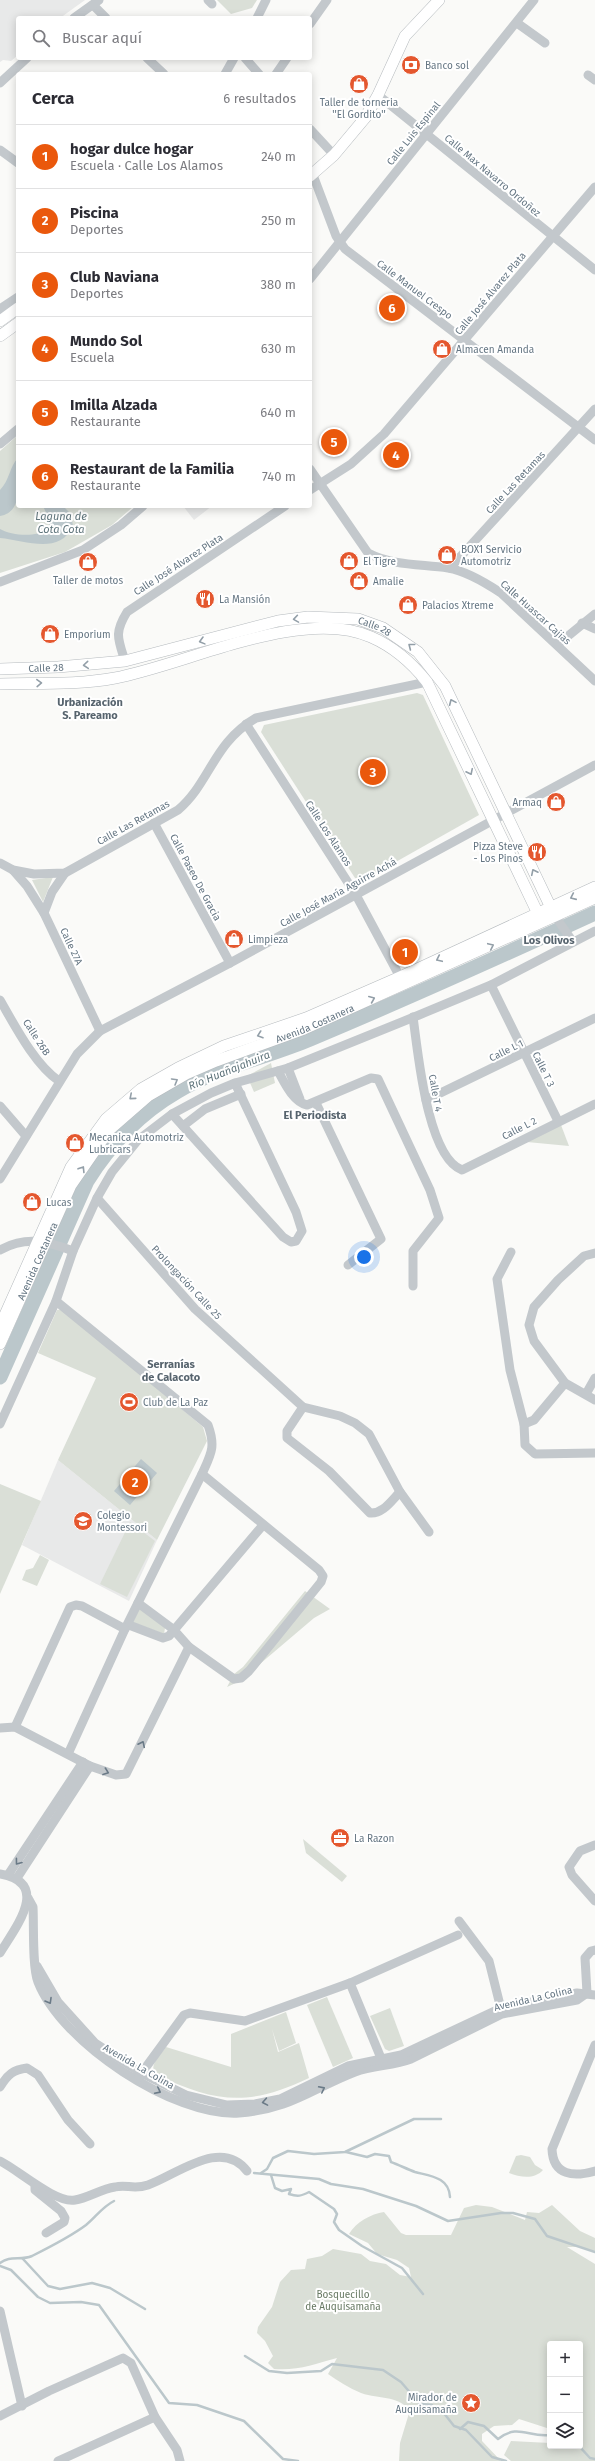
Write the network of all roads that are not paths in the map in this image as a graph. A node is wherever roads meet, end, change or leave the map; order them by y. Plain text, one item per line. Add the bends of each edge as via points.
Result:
1 (266, 0) edge
2 (327, 0) edge
3 (439, 0) edge
4 (534, 0) edge
5 (96, 2) edge
6 (77, 16) edge
7 (105, 16) edge
8 (258, 16) edge
9 (312, 21) edge
10 (517, 23) junction
11 (545, 43) dead end
12 (25, 60) edge
13 (149, 60) edge
14 (233, 60) edge
15 (246, 60) edge
16 (286, 60) edge
17 (162, 72) edge
18 (226, 72) edge
19 (257, 72) edge
20 (277, 72) edge
21 (0, 83) edge
22 (378, 95) junction
23 (312, 131) edge
24 (426, 133) junction
25 (0, 150) edge
26 (334, 155) junction
27 (16, 162) edge
28 (312, 175) edge
29 (595, 187) edge
30 (552, 238) junction
31 (339, 242) junction
32 (595, 270) edge
33 (312, 276) edge
34 (16, 298) edge
35 (0, 309) edge
36 (16, 309) edge
37 (0, 321) edge
38 (16, 324) edge
39 (0, 336) edge
40 (464, 341) junction
41 (595, 409) edge
42 (580, 427) junction
43 (16, 431) edge
44 (595, 440) edge
45 (0, 444) edge
46 (312, 472) edge
47 (320, 484) junction
48 (312, 489) edge
49 (141, 508) edge
50 (279, 508) edge
51 (450, 568) junction
52 (0, 582) edge
53 (595, 614) edge
54 (335, 617) junction
55 (582, 623) junction
56 (335, 629) junction
57 (595, 629) edge
58 (240, 631) junction
59 (242, 643) junction
60 (557, 645) junction
61 (125, 661) junction
62 (0, 669) edge
63 (438, 674) junction
64 (129, 675) junction
65 (595, 681) edge
66 (427, 682) junction
67 (0, 684) edge
68 (246, 724) junction
69 (465, 731) junction
70 (453, 737) junction
71 (595, 765) edge
72 (505, 813) junction
73 (493, 820) junction
74 (154, 823) junction
75 (0, 863) edge
76 (13, 870) junction
77 (65, 872) junction
78 (595, 887) edge
79 (356, 895) junction
80 (595, 898) edge
81 (44, 913) junction
82 (555, 914) junction
83 (540, 918) junction
84 (595, 931) edge
85 (573, 942) junction
86 (230, 963) junction
87 (402, 982) junction
88 (491, 985) junction
89 (0, 1000) edge
90 (413, 1018) junction
91 (595, 1018) edge
92 (100, 1031) junction
93 (524, 1054) junction
94 (288, 1068) junction
95 (278, 1071) junction
96 (59, 1081) junction
97 (235, 1083) junction
98 (241, 1094) junction
99 (426, 1100) junction
100 (316, 1103) junction
101 (302, 1104) junction
102 (595, 1104) edge
103 (0, 1106) edge
104 (172, 1114) junction
105 (558, 1121) junction
106 (183, 1126) junction
107 (26, 1136) junction
108 (454, 1167) joint
109 (0, 1179) edge
110 (97, 1198) junction
111 (46, 1242) junction
112 (69, 1249) junction
113 (0, 1250) edge
114 (510, 1252) dead end
115 (595, 1253) edge
116 (348, 1265) dead end
117 (413, 1286) dead end
118 (56, 1301) junction
119 (0, 1326) edge
120 (0, 1344) edge
121 (595, 1378) edge
122 (565, 1383) junction
123 (586, 1394) junction
124 (595, 1400) edge
125 (303, 1407) junction
126 (0, 1424) edge
127 (524, 1424) junction
128 (595, 1453) edge
129 (202, 1474) junction
130 (400, 1492) junction
131 (263, 1525) junction
132 (429, 1532) dead end
133 (138, 1603) junction
134 (127, 1627) junction
135 (173, 1629) junction
136 (189, 1647) junction
137 (15, 1727) junction
138 (0, 1728) edge
139 (68, 1754) junction
140 (87, 1764) junction
141 (595, 1845) edge
142 (8, 1876) edge
143 (28, 1898) junction
144 (595, 1901) edge
145 (458, 1921) dead end
146 (477, 1944) junction
147 (595, 1950) edge
148 (0, 1953) edge
149 (350, 1983) junction
150 (591, 1994) edge
151 (501, 2011) junction
152 (595, 2045) edge
153 (383, 2062) junction
154 (139, 2077) junction
155 (0, 2087) edge
156 (90, 2144) dead end
157 (0, 2161) edge
158 (248, 2171) dead end
159 (595, 2171) edge
160 (35, 2185) junction
161 (46, 2233) dead end
162 (0, 2311) edge
163 (22, 2406) junction
164 (0, 2416) edge
165 (155, 2417) junction
166 (58, 2461) edge
167 (180, 2461) edge

1 - 8 street
2 - 9 street
3 - 22 main road via 405,36
4 - 10 street, Calle Luis Espinal
5 - 6 street
5 - 7 street
10 - 11 street
10 - 24 street, Calle Luis Espinal
12 - 21 street
13 - 17 street
14 - 18 street
15 - 19 street
16 - 20 street
22 - 24 street, Calle Max Navarro Ordoñez
22 - 26 main road via 365,118
23 - 26 street
24 - 30 street, Calle Max Navarro Ordoñez
24 - 31 street, Calle Luis Espinal
25 - 27 street
26 - 28 main road
28 - 31 street, Calle Manuel Crespo
29 - 30 street, Calle José Alvarez Plata
30 - 32 street, Calle Max Navarro Ordoñez
30 - 40 street, Calle José Alvarez Plata
31 - 33 street, Calle Luis Espinal
31 - 40 street, Calle Manuel Crespo
34 - 35 street
36 - 37 main road
38 - 39 main road
40 - 42 street, Calle Manuel Crespo
40 - 47 street, Calle José Alvarez Plata via 368,449 351,464
41 - 42 street, Calle Las Retamas
42 - 44 street, Calle Manuel Crespo
42 - 51 street, Calle Las Retamas
43 - 45 street
46 - 47 street, Calle Huascar Cajias
47 - 48 street, Calle José Alvarez Plata
47 - 51 street, Calle Huascar Cajias via 368,553 380,559 402,564
49 - 52 street via 109,534 83,550
50 - 61 street, Calle José Alvarez Plata via 127,612 118,626 118,640
51 - 60 street, Calle Huascar Cajias via 501,593
53 - 55 street
54 - 56 main road
54 -> 58 main road, Calle 28 via 301,618
63 -> 54 main road, Calle 28 via 418,652 383,628 358,620
55 - 57 street
55 - 60 street
56 - 59 main road, Calle 28 via 308,629
56 - 66 main road, Calle 28 via 370,636 386,644 409,662
58 - 59 main road
58 -> 61 main road, Calle 28
59 - 64 main road, Calle 28
60 - 65 street, Calle Huascar Cajias
61 -> 62 main road, Calle 28
61 - 64 main road
63 - 66 main road
69 -> 63 main road, Calle 28
67 -> 64 main road, Calle 28 via 106,679
66 - 68 street, Calle Las Retamas via 256,718
66 - 70 main road, Calle 28
68 - 74 street, Calle Las Retamas via 219,750 186,803
68 - 79 street, Calle Los Alamos
69 - 70 main road
69 - 72 main road, Calle 28
70 -> 73 main road, Calle 28
71 - 72 street, Calle José María Aguirre Achá
72 - 73 street, Calle José María Aguirre Achá
82 -> 72 main road, Calle 28
73 - 79 street, Calle José María Aguirre Achá
73 - 83 main road, Calle 28
74 - 77 street, Calle Las Retamas
74 - 86 street, Calle Paseo De Gracia
75 - 76 street, Calle Las Retamas
76 - 77 street, Calle Las Retamas via 34,874
76 - 81 street, Calle 27A via 28,886
77 - 81 street via 54,889
78 -> 82 main road, Avenida Costanera
79 - 86 street, Calle José María Aguirre Achá
79 - 87 street, Calle Los Alamos
80 - 82 main road, Avenida Costanera
81 - 92 street, Calle 27A
82 - 83 main road, Avenida Costanera
82 - 85 street, Calle 28
83 - 87 main road, Avenida Costanera
84 - 85 street
85 - 88 street
86 - 92 street, Calle José María Aguirre Achá
87 - 111 main road, Avenida Costanera via 304,1029 216,1060 148,1096 109,1130 86,1161 71,1185
88 - 90 street
88 - 93 street, Calle T 3
89 - 96 street, Calle 26B via 41,1064
90 - 94 street
90 - 99 street, Calle T 4
91 - 93 street, Calle L 1
92 - 96 street, Calle José María Aguirre Achá via 77,1054
93 - 99 street, Calle L 1
93 - 105 street, Calle T 3
94 - 95 street
94 - 101 street
95 - 97 street
95 - 101 street via 286,1086
96 - 107 street, Calle José María Aguirre Achá
97 - 98 street
97 - 104 street
98 - 106 street via 212,1104
98 - 106 street via 298,1218 302,1231 296,1241 290,1242 283,1237
99 - 108 street, Calle T 4 via 430,1122 447,1160
100 - 101 street
100 - 116 street via 381,1239
100 - 117 street via 372,1078 378,1079 430,1190 439,1218 413,1251
102 - 105 street, Calle L 2
103 - 107 street
104 - 106 street
104 - 110 street via 138,1140 112,1172
105 - 108 street, Calle L 2 via 462,1170
107 - 109 street, Calle José María Aguirre Achá
110 - 112 street
110 - 125 street, Prolongación Calle 25 via 195,1309
111 - 112 street
111 - 113 street via 27,1240
111 - 119 main road, Avenida Costanera
111 - 120 main road, Avenida Costanera
112 - 118 street
114 - 127 street via 497,1279 510,1370
115 - 122 street via 584,1256 558,1280 534,1307 529,1324 534,1341
118 - 126 street
118 - 129 street via 208,1425 213,1440 212,1451
121 - 123 street
122 - 123 street
122 - 127 street via 534,1420
123 - 124 street
125 - 130 street, Prolongación Calle 25 via 340,1416 356,1423 369,1434
125 - 130 street via 287,1431 287,1438 329,1471 370,1513 382,1511
127 - 128 street via 525,1445 536,1454
129 - 131 street
129 - 133 street
130 - 132 street, Prolongación Calle 25
131 - 135 street
131 - 136 street via 318,1570 323,1576 321,1582 241,1678 234,1680
133 - 134 street
133 - 135 street
134 - 135 street via 163,1638
134 - 137 street via 82,1606 70,1607
134 - 139 street
135 - 136 street
140 -> 136 street via 122,1776 130,1771
137 - 138 street
137 - 139 street
139 - 140 street
140 - 142 street
141 - 144 street via 580,1851 569,1867 572,1875
142 - 143 street, Avenida La Colina via 23,1884
143 - 148 street via 18,1924
143 - 154 street, Avenida La Colina via 33,1907 38,1981 52,2006 93,2046
145 - 146 street
146 - 149 street via 454,1934
146 - 151 street via 489,1960
147 - 150 street via 585,1958
149 - 153 street
149 - 154 street via 245,2021 190,2013 184,2015
150 - 151 street, Avenida La Colina via 577,2000
150 - 151 street, Avenida La Colina via 577,1993
151 - 153 street, Avenida La Colina via 411,2059
152 - 159 street via 552,2149 554,2164 563,2172 580,2176
153 - 154 street, Avenida La Colina via 338,2076 297,2096 257,2111 206,2110
155 - 156 street via 7,2075 14,2070 27,2068 38,2075 68,2120
157 - 160 street
158 - 160 street via 235,2161 211,2157 149,2185 134,2189 117,2186 102,2189 74,2201
160 - 161 street via 35,2190 61,2211 65,2218 64,2222
162 - 163 street
163 - 164 street
163 - 165 street via 49,2391 124,2358 131,2363
165 - 166 street
165 - 167 street via 177,2450

